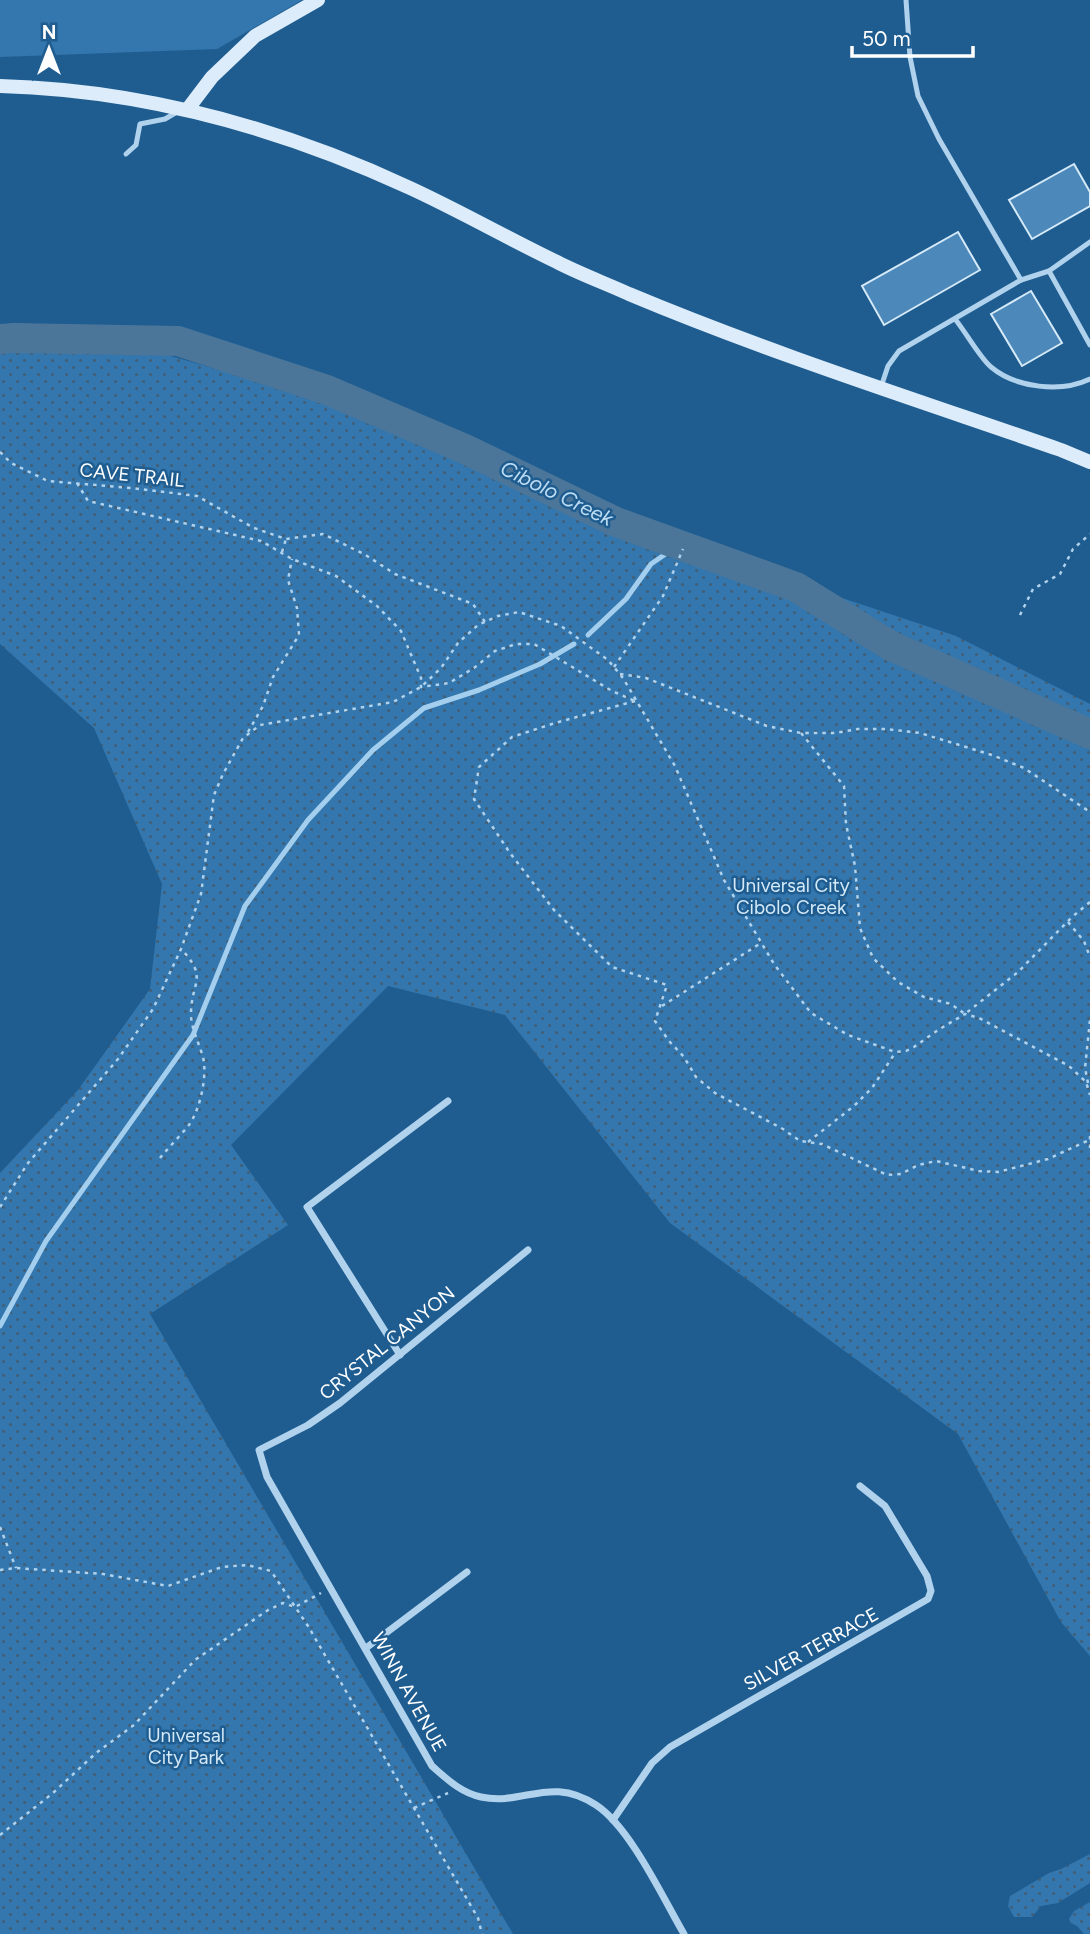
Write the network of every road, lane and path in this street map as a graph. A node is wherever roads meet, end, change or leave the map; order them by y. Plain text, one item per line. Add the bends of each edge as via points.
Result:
1 (318, 0) edge
2 (905, 0) edge
3 (0, 86) edge
4 (185, 109) junction
5 (126, 154) dead end
6 (1090, 242) edge
7 (1049, 271) junction
8 (1021, 280) junction
9 (956, 319) junction
10 (1090, 345) edge
11 (1090, 379) edge
12 (881, 387) junction
13 (0, 452) edge
14 (1090, 462) edge
15 (76, 483) junction
16 (1090, 534) edge
17 (286, 539) junction
18 (682, 549) dead end
19 (282, 553) junction
20 (292, 559) junction
21 (1020, 615) dead end
22 (485, 622) junction
23 (614, 667) junction
24 (620, 674) junction
25 (421, 687) junction
26 (635, 701) junction
27 (801, 733) junction
28 (247, 735) junction
29 (1090, 812) edge
30 (1090, 902) edge
31 (1068, 921) junction
32 (761, 943) junction
33 (181, 949) junction
34 (1090, 957) edge
35 (662, 1006) junction
36 (965, 1014) junction
37 (1090, 1020) edge
38 (895, 1052) junction
39 (1088, 1086) junction
40 (1090, 1095) edge
41 (448, 1101) dead end
42 (1090, 1138) edge
43 (808, 1142) junction
44 (1090, 1152) edge
45 (160, 1158) dead end
46 (0, 1207) edge
47 (528, 1250) dead end
48 (400, 1354) junction
49 (258, 1450) joint
50 (860, 1486) dead end
51 (0, 1527) edge
52 (16, 1568) junction
53 (0, 1570) edge
54 (467, 1572) dead end
55 (331, 1588) junction
56 (295, 1607) junction
57 (366, 1648) junction
58 (457, 1788) junction
59 (414, 1808) junction
60 (613, 1820) junction
61 (0, 1835) edge
62 (482, 1934) edge
63 (684, 1934) edge

1 - 4 main road via 255,36
2 - 8 lane via 909,57 918,96
3 - 4 main road via 93,92
4 - 5 lane via 140,124 136,145
4 - 12 main road via 345,159 560,264 684,317
6 - 7 lane
7 - 8 lane
7 - 10 lane
8 - 9 lane
9 - 11 lane via 991,367 1023,384 1069,386
9 - 12 lane via 899,351
12 - 14 main road
13 - 15 path, CAVE TRAIL via 11,463 48,481
15 - 17 path, CAVE TRAIL via 197,496 254,528
15 - 19 path via 88,500 261,541
16 - 21 path via 1073,549 1060,574 1033,589
17 - 19 path
17 - 22 path, CAVE TRAIL via 323,534 395,574 473,604
18 - 23 path via 663,596
19 - 20 path
20 - 25 path via 336,576 377,606 401,631
20 - 28 path via 288,580 298,608 299,635 273,677
22 - 23 path via 520,612 546,621 577,636
22 - 25 path via 458,643
23 - 24 path
24 - 26 path
24 - 27 path via 646,678 767,726
25 - 26 path via 449,683 495,651 534,644
25 - 28 path via 393,702 284,719 260,725
26 - 32 path via 675,766 724,880
26 - 35 path via 512,737 479,767 474,799 554,910 612,967 667,985
27 - 29 path via 886,729 920,733 1024,768
27 - 36 path via 844,786 860,928 873,958 898,982
28 - 33 path via 214,795 201,894
30 - 31 path
31 - 34 path
31 - 36 path via 1017,972
32 - 35 path
32 - 38 path via 811,1013 848,1035
33 - 45 path via 197,968 192,1024 204,1063 199,1103 190,1124
33 - 46 path via 153,1009 118,1059 29,1163
35 - 43 path via 655,1021 696,1077 715,1093 800,1142
36 - 38 path via 914,1047
36 - 39 path via 1069,1066
37 - 39 path via 1085,1068
38 - 43 path via 872,1088
39 - 40 path
41 - 48 street via 307,1207
42 - 43 path via 1048,1159 998,1172 936,1160 887,1175 822,1144
42 - 44 path
47 - 48 street, CRYSTAL CANYON
48 - 49 street, CRYSTAL CANYON via 308,1425
49 - 55 street, WINN AVENUE via 267,1477
50 - 60 street, SILVER TERRACE via 885,1506 920,1564 931,1591 928,1599 670,1746 652,1763
51 - 52 path
52 - 53 path
52 - 56 path via 103,1574 168,1586 222,1567 247,1565 271,1571
54 - 57 street
55 - 56 path
55 - 57 street, WINN AVENUE
56 - 59 path
56 - 61 path via 283,1603 268,1610 195,1660 134,1725
57 - 58 street, WINN AVENUE via 432,1766
58 - 59 path
58 - 60 street, WINN AVENUE via 481,1797 506,1799 549,1791 574,1794 597,1805
59 - 62 path via 478,1918
60 - 63 street, WINN AVENUE

